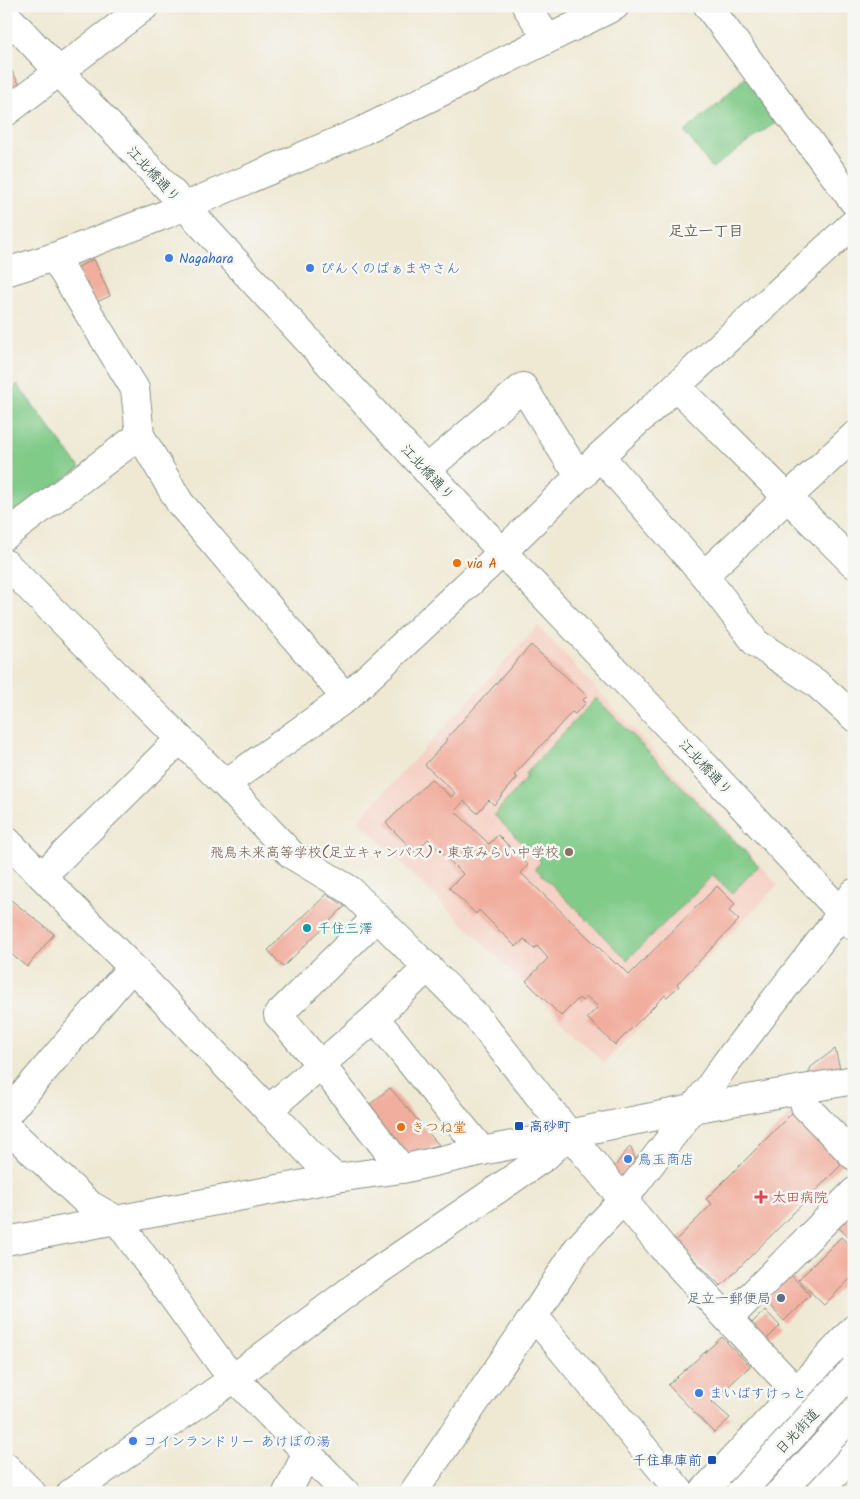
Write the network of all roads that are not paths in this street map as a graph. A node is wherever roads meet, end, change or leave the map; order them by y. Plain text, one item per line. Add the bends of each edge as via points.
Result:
1 (145, 6) edge
2 (526, 6) edge
3 (615, 6) edge
4 (708, 6) edge
5 (6, 16) edge
6 (548, 39) junction
7 (59, 72) junction
8 (6, 112) edge
9 (854, 202) edge
10 (184, 206) junction
11 (854, 222) edge
12 (54, 256) junction
13 (6, 272) edge
14 (676, 386) junction
15 (140, 435) junction
16 (854, 436) edge
17 (592, 465) junction
18 (426, 470) junction
19 (787, 497) junction
20 (6, 535) edge
21 (502, 552) junction
22 (6, 564) edge
23 (854, 564) edge
24 (704, 575) junction
25 (346, 698) junction
26 (854, 717) edge
27 (180, 739) junction
28 (225, 784) junction
29 (6, 840) edge
30 (42, 876) junction
31 (850, 911) edge
32 (377, 917) junction
33 (132, 967) junction
34 (428, 967) junction
35 (375, 1018) junction
36 (321, 1066) junction
37 (854, 1080) edge
38 (801, 1089) junction
39 (692, 1109) junction
40 (268, 1110) junction
41 (6, 1115) edge
42 (6, 1127) edge
43 (569, 1134) junction
44 (482, 1151) junction
45 (854, 1156) edge
46 (402, 1169) junction
47 (336, 1178) junction
48 (854, 1192) edge
49 (624, 1200) junction
50 (117, 1220) junction
51 (6, 1241) edge
52 (534, 1316) junction
53 (728, 1319) junction
54 (854, 1329) edge
55 (854, 1369) edge
56 (235, 1377) junction
57 (796, 1390) junction
58 (854, 1413) edge
59 (307, 1453) junction
60 (854, 1453) edge
61 (6, 1467) edge
62 (32, 1493) edge
63 (71, 1493) edge
64 (288, 1493) edge
65 (346, 1493) edge
66 (413, 1493) edge
67 (681, 1493) edge
68 (702, 1493) edge
69 (740, 1493) edge
70 (780, 1493) edge
71 (818, 1493) edge

1 - 7 main road
2 - 6 main road
3 - 6 main road
4 - 9 main road
5 - 7 main road, 江北橋通り
6 - 10 main road via 362,131
7 - 8 main road
7 - 10 main road, 江北橋通り
10 - 12 main road
10 - 18 main road, 江北橋通り
11 - 14 main road
12 - 13 main road
12 - 15 main road via 135,390
14 - 17 main road
14 - 19 main road
15 - 20 main road
15 - 25 main road via 180,503
16 - 19 main road
17 - 18 main road via 569,461 523,387
17 - 21 main road
17 - 24 main road
18 - 21 main road, 江北橋通り
19 - 23 main road
19 - 24 main road
21 - 25 main road
21 - 31 main road, 江北橋通り
22 - 27 main road
24 - 26 main road via 756,643 816,683
25 - 28 main road
27 - 28 main road
27 - 30 main road
28 - 32 main road via 292,855 350,890
29 - 30 main road
30 - 33 main road
31 - 39 main road
32 - 34 main road
32 - 36 main road via 278,1015
33 - 40 main road
33 - 41 main road
34 - 35 main road
34 - 43 main road via 476,1016
35 - 36 main road
35 - 44 main road
36 - 40 main road
36 - 46 main road
37 - 38 main road
38 - 39 main road
38 - 45 main road via 805,1106
39 - 43 main road
39 - 49 main road
40 - 47 main road
42 - 50 main road via 90,1205
43 - 44 main road
43 - 49 main road
43 - 56 main road via 546,1156 363,1281
44 - 46 main road
46 - 47 main road
47 - 50 main road
48 - 53 main road
49 - 52 main road via 578,1248
49 - 53 main road
50 - 51 main road
50 - 56 main road via 222,1365
52 - 66 main road
52 - 67 main road
53 - 57 main road
54 - 57 main road
55 - 69 main road, 日光街道, bridge
56 - 59 main road
56 - 63 main road
57 - 60 main road
57 - 68 main road
58 - 70 main road, bridge
59 - 64 main road
59 - 65 main road
60 - 71 main road
61 - 62 main road

